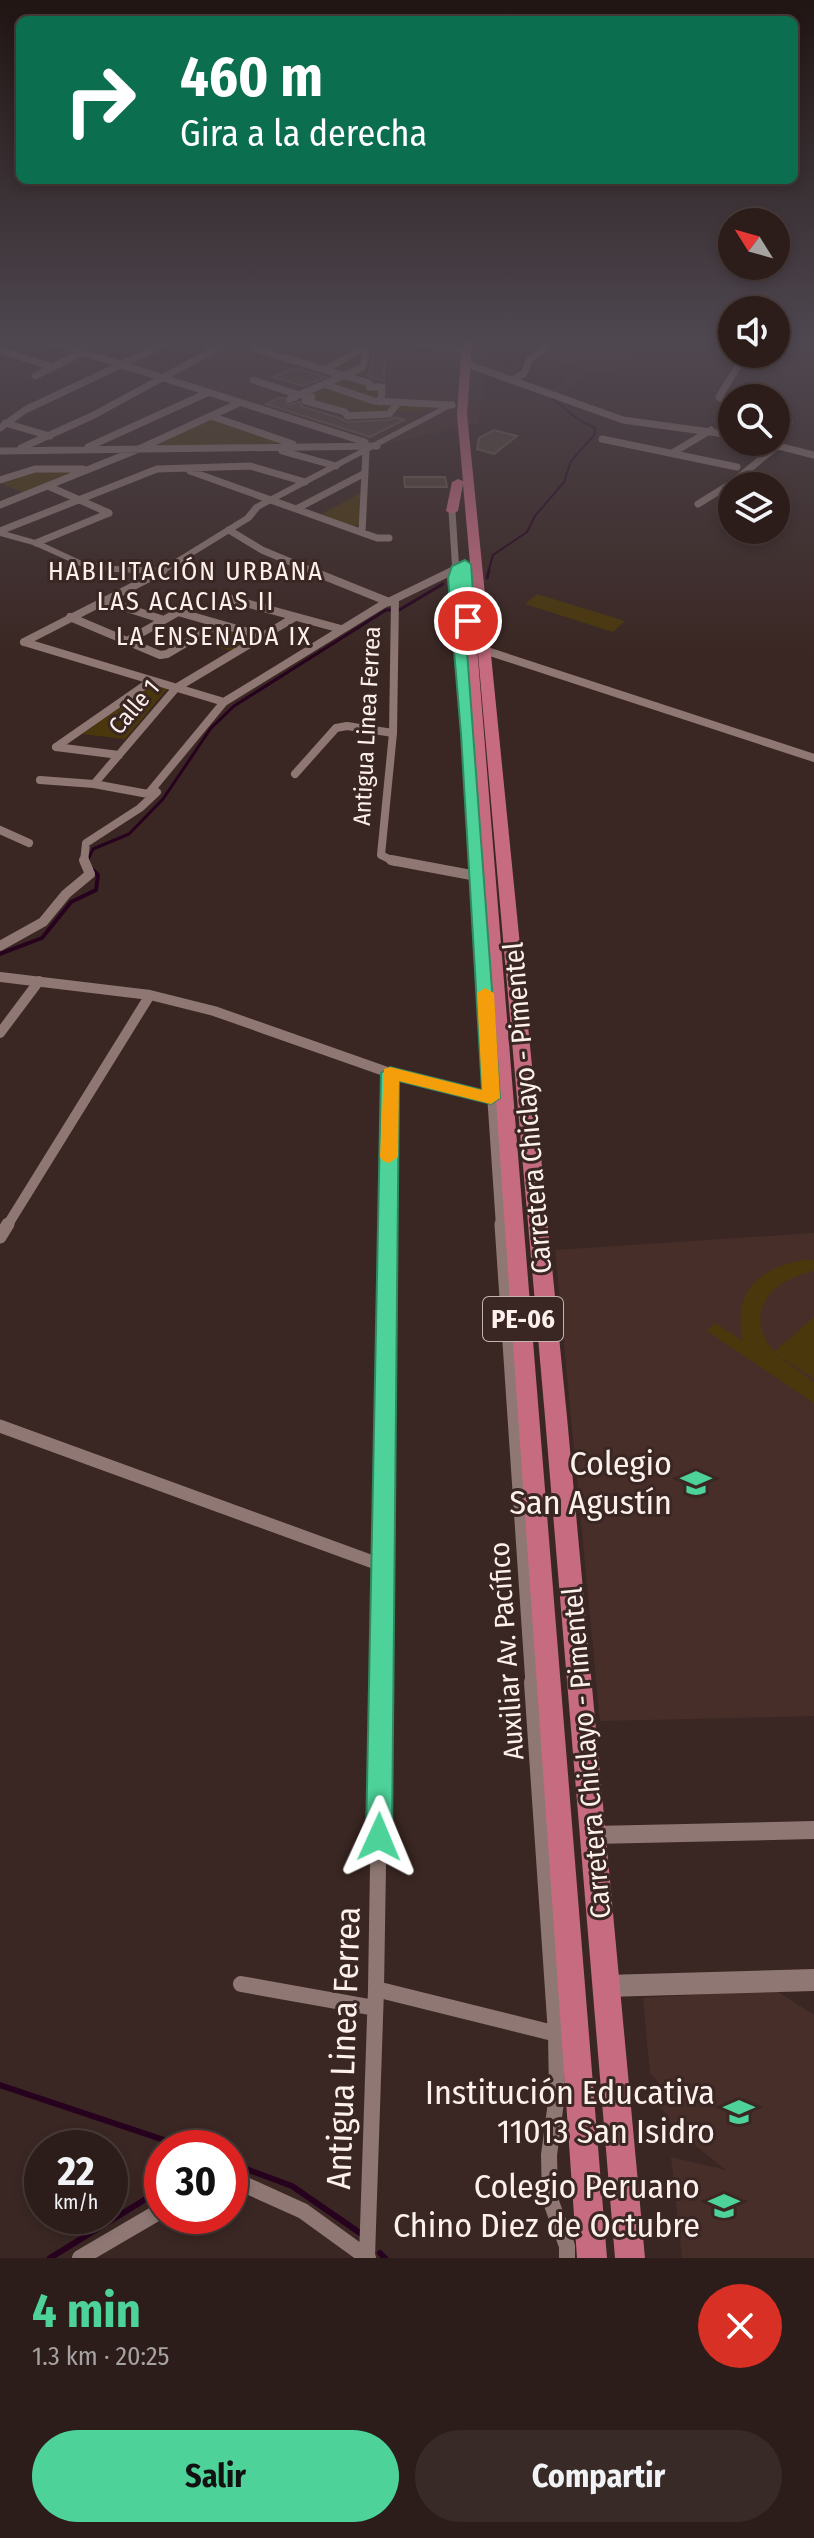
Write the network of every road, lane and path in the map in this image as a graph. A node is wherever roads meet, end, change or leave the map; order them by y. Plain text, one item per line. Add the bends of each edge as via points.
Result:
1 (25, 446) edge
2 (89, 446) edge
3 (145, 446) edge
4 (349, 446) edge
5 (377, 446) edge
6 (455, 446) edge
7 (464, 446) edge
8 (643, 446) edge
9 (679, 446) edge
10 (684, 446) edge
11 (270, 447) junction
12 (302, 447) joint
13 (139, 449) junction
14 (790, 449) edge
15 (81, 450) junction
16 (14, 451) junction
17 (366, 451) junction
18 (674, 452) junction
19 (0, 454) edge
20 (814, 455) edge
21 (757, 456) edge
22 (336, 466) junction
23 (737, 467) dead end
24 (181, 468) junction
25 (91, 469) junction
26 (365, 473) junction
27 (0, 480) edge
28 (305, 482) junction
29 (458, 482) junction
30 (48, 486) junction
31 (273, 498) junction
32 (79, 500) junction
33 (698, 504) dead end
34 (0, 505) edge
35 (298, 508) junction
36 (452, 511) joint
37 (229, 530) junction
38 (0, 532) edge
39 (362, 532) junction
40 (389, 538) dead end
41 (36, 543) junction
42 (460, 566) junction
43 (163, 571) junction
44 (231, 599) dead end
45 (102, 600) junction
46 (392, 601) junction
47 (70, 617) junction
48 (295, 617) junction
49 (164, 620) junction
50 (218, 624) junction
51 (341, 629) junction
52 (262, 636) junction
53 (127, 641) junction
54 (477, 650) junction
55 (151, 681) junction
56 (176, 688) junction
57 (224, 702) junction
58 (393, 733) junction
59 (119, 755) junction
60 (814, 758) edge
61 (295, 774) dead end
62 (40, 780) dead end
63 (94, 784) junction
64 (157, 792) dead end
65 (1, 832) edge
66 (29, 843) dead end
67 (481, 877) junction
68 (0, 946) edge
69 (0, 977) edge
70 (39, 981) junction
71 (150, 995) junction
72 (0, 1033) edge
73 (390, 1073) junction
74 (498, 1099) junction
75 (0, 1210) edge
76 (15, 1214) junction
77 (0, 1237) edge
78 (540, 1247) junction
79 (518, 1249) junction
80 (0, 1426) edge
81 (384, 1566) junction
82 (814, 1830) edge
83 (593, 1835) junction
84 (814, 1980) edge
85 (241, 1984) dead end
86 (606, 1986) junction
87 (376, 1989) junction
88 (572, 1989) junction
89 (375, 2008) junction
90 (566, 2036) junction
91 (248, 2186) edge
92 (144, 2221) edge
93 (368, 2257) edge
94 (80, 2258) edge
95 (567, 2258) edge
96 (592, 2258) edge
97 (630, 2258) edge

1 - 16 street
2 - 15 street
3 - 13 street
4 - 12 street
5 - 17 street
6 - 29 main road, Carretera Chiclayo - Pimentel / PE-06
7 - 54 main road, Carretera Chiclayo - Pimentel / PE-06
8 - 18 street
9 - 18 street
10 - 18 street
11 - 12 street
11 - 13 street
11 - 22 street
13 - 15 street
13 - 25 street
14 - 20 street
15 - 16 street
16 - 19 street
17 - 22 street
17 - 26 street
18 - 23 street
21 - 33 street via 732,483
22 - 28 street
24 - 28 street via 250,466
24 - 31 street
24 - 32 street via 157,469
25 - 27 street via 35,469
25 - 30 street
26 - 35 street
26 - 39 street
28 - 31 street
29 - 36 main road
29 - 42 main road, Carretera Chiclayo - Pimentel / PE-06
30 - 32 street
30 - 34 street
31 - 35 street
31 - 37 street
32 - 38 street
32 - 41 street via 109,513
35 - 39 street
36 - 42 street
37 - 43 street
37 - 46 street via 262,550
38 - 41 street
39 - 40 street
41 - 43 street via 80,563
42 - 46 street
42 - 54 main road, Carretera Chiclayo - Pimentel / PE-06
42 - 67 street
43 - 45 street
44 - 48 street
45 - 47 street
45 - 49 street
46 - 51 street
46 - 58 street, Antigua Linea Ferrea
47 - 53 street
47 - 55 street via 24,642
48 - 51 street
48 - 52 street, Calle 1
49 - 50 street via 178,612
49 - 53 street
50 - 52 street
50 - 53 street via 164,655
51 - 57 street
52 - 56 street, Calle 1
54 - 60 street
54 - 67 main road, Carretera Chiclayo - Pimentel / PE-06
54 - 78 main road, Carretera Chiclayo - Pimentel / PE-06
55 - 56 street
55 - 59 street via 56,747
56 - 57 street
56 - 59 street, Calle 1
57 - 63 street via 148,794
58 - 61 street via 336,728
58 - 67 street, Antigua Linea Ferrea via 381,855 396,863
59 - 63 street, Calle 1
62 - 63 street
64 - 68 street via 86,843 84,864 90,874 84,882 43,922
65 - 66 street
67 - 74 main road, Carretera Chiclayo - Pimentel / PE-06
69 - 70 street
70 - 71 street
70 - 72 street
71 - 73 street via 214,1011
71 - 76 street
73 - 74 street
73 - 81 street, Antigua Linea Ferrea
74 - 79 main road, Carretera Chiclayo - Pimentel / PE-06
74 - 90 street, Auxiliar Av. Pacífico
75 - 76 street
76 - 77 street
78 - 79 main road
78 - 83 main road, Carretera Chiclayo - Pimentel / PE-06
79 - 88 main road, Carretera Chiclayo - Pimentel / PE-06
80 - 81 street
81 - 87 street, Antigua Linea Ferrea
82 - 83 street
83 - 86 main road, Carretera Chiclayo - Pimentel / PE-06
84 - 86 street
85 - 89 street
86 - 88 main road via 586,1994
86 - 97 main road, Carretera Chiclayo - Pimentel / PE-06
87 - 89 street, Antigua Linea Ferrea
87 - 90 street
88 - 90 main road, Carretera Chiclayo - Pimentel / PE-06
89 - 93 street, Antigua Linea Ferrea
90 - 95 street, Auxiliar Av. Pacífico via 549,2155 550,2199
90 - 96 main road, Carretera Chiclayo - Pimentel / PE-06
91 - 93 street via 295,2206
92 - 94 street

